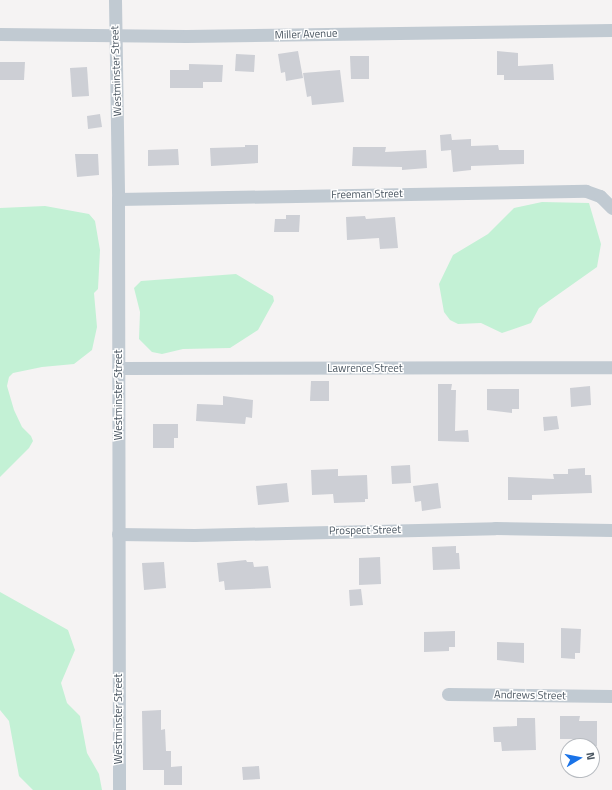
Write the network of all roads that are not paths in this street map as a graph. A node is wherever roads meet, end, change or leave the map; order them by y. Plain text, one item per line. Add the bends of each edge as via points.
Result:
1 (115, 0) edge
2 (612, 30) edge
3 (0, 34) edge
4 (115, 35) junction
5 (118, 199) junction
6 (612, 207) edge
7 (612, 367) edge
8 (118, 368) junction
9 (612, 530) edge
10 (118, 534) junction
11 (448, 694) dead end
12 (612, 696) edge
13 (119, 790) edge

1 - 4 street, Westminster Street
2 - 4 street, Miller Avenue
3 - 4 street, Miller Avenue
4 - 5 street, Westminster Street
5 - 6 street, Freeman Street via 586,191 600,196
5 - 8 street, Westminster Street
7 - 8 street, Lawrence Street
8 - 10 street, Westminster Street
9 - 10 street, Prospect Street via 495,528 194,535
10 - 13 street, Westminster Street
11 - 12 street, Andrews Street

